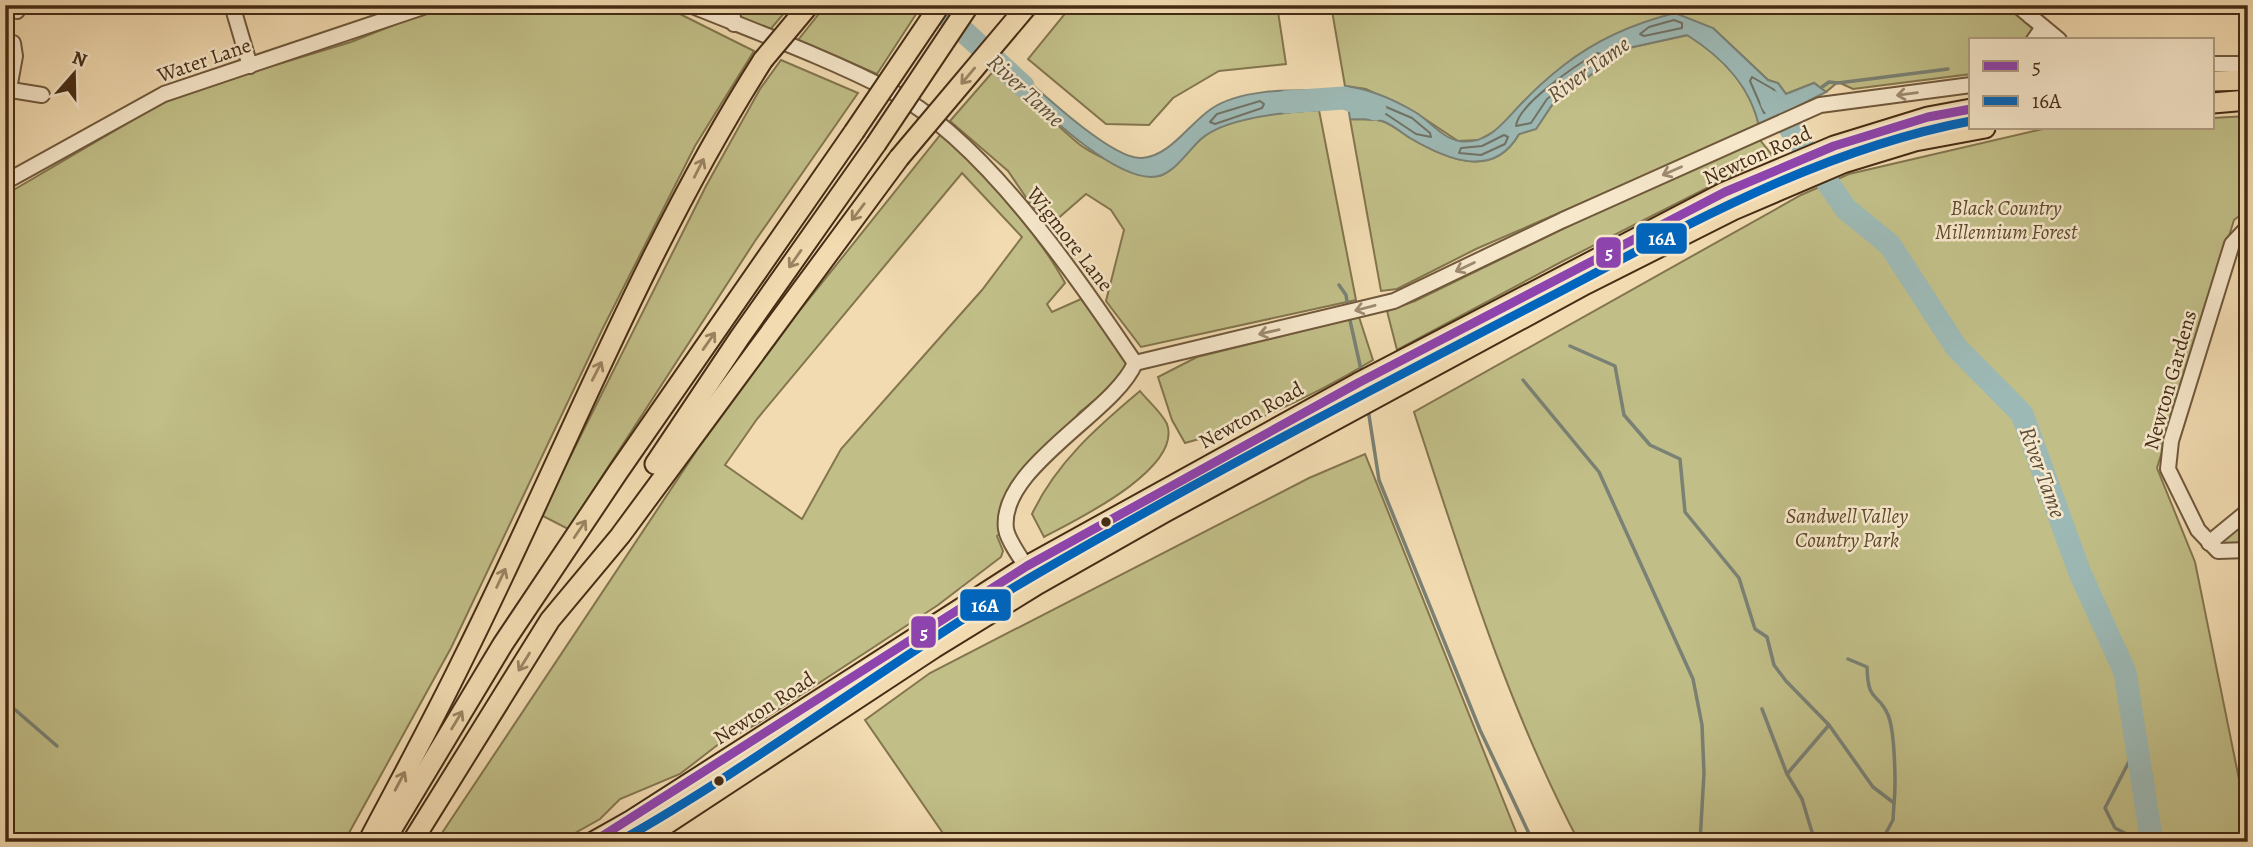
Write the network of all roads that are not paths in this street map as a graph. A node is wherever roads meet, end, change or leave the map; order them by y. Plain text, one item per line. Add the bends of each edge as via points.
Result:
1 (232, 5) edge
2 (429, 5) edge
3 (690, 5) edge
4 (731, 5) edge
5 (809, 5) edge
6 (940, 5) edge
7 (969, 5) edge
8 (1028, 5) edge
9 (2017, 5) edge
10 (2034, 11) edge
11 (734, 23) junction
12 (2043, 27) junction
13 (2035, 38) edge
14 (2057, 38) edge
15 (13, 43) dead end
16 (2214, 64) edge
17 (2248, 64) edge
18 (250, 66) junction
19 (2248, 80) edge
20 (2214, 81) edge
21 (1969, 85) edge
22 (7, 89) edge
23 (42, 95) dead end
24 (2248, 100) edge
25 (2214, 103) edge
26 (1969, 109) edge
27 (1973, 130) edge
28 (1839, 155) junction
29 (1790, 175) junction
30 (5, 182) edge
31 (2248, 227) edge
32 (1135, 363) junction
33 (2248, 510) edge
34 (2208, 543) junction
35 (2248, 550) edge
36 (1027, 566) junction
37 (1038, 584) junction
38 (562, 605) junction
39 (764, 761) junction
40 (632, 820) junction
41 (368, 842) edge
42 (384, 842) edge
43 (412, 842) edge
44 (593, 842) edge
45 (639, 842) edge

1 - 18 street
2 - 18 street, Water Lane
3 - 11 street
4 - 11 street
41 -> 5 highway, bridge via 464,659 588,390 717,132 763,60
42 -> 6 highway, bridge via 503,644
7 -> 38 highway, bridge
8 -> 38 highway, bridge via 899,158 620,536
9 - 10 street
10 - 12 street
11 - 32 street, Wigmore Lane via 892,92 959,142 1038,228
12 - 13 street
12 - 14 street
15 - 22 street via 15,56
16 - 17 street
18 - 30 street, Water Lane via 164,94
19 - 20 highway
21 -> 32 street via 1820,105 1394,301
22 - 23 street
24 - 25 highway
26 - 28 highway, Newton Road via 1928,117
27 - 28 highway, Newton Road
28 - 29 highway, Newton Road
29 - 36 highway, Newton Road via 1713,198 1358,383
29 - 37 highway, Newton Road via 1734,210 1586,284
31 - 34 street, Newton Gardens via 2232,244 2169,454 2168,469
32 - 36 street via 1129,377 1069,431 1020,486 1006,513 1006,532
33 - 34 street
34 - 35 street via 2218,551
36 - 37 street
36 - 40 highway, Newton Road
37 - 39 highway, Newton Road
38 -> 43 highway
39 - 40 highway via 744,759 675,802
39 - 45 highway, Newton Road
40 - 44 highway, Newton Road

